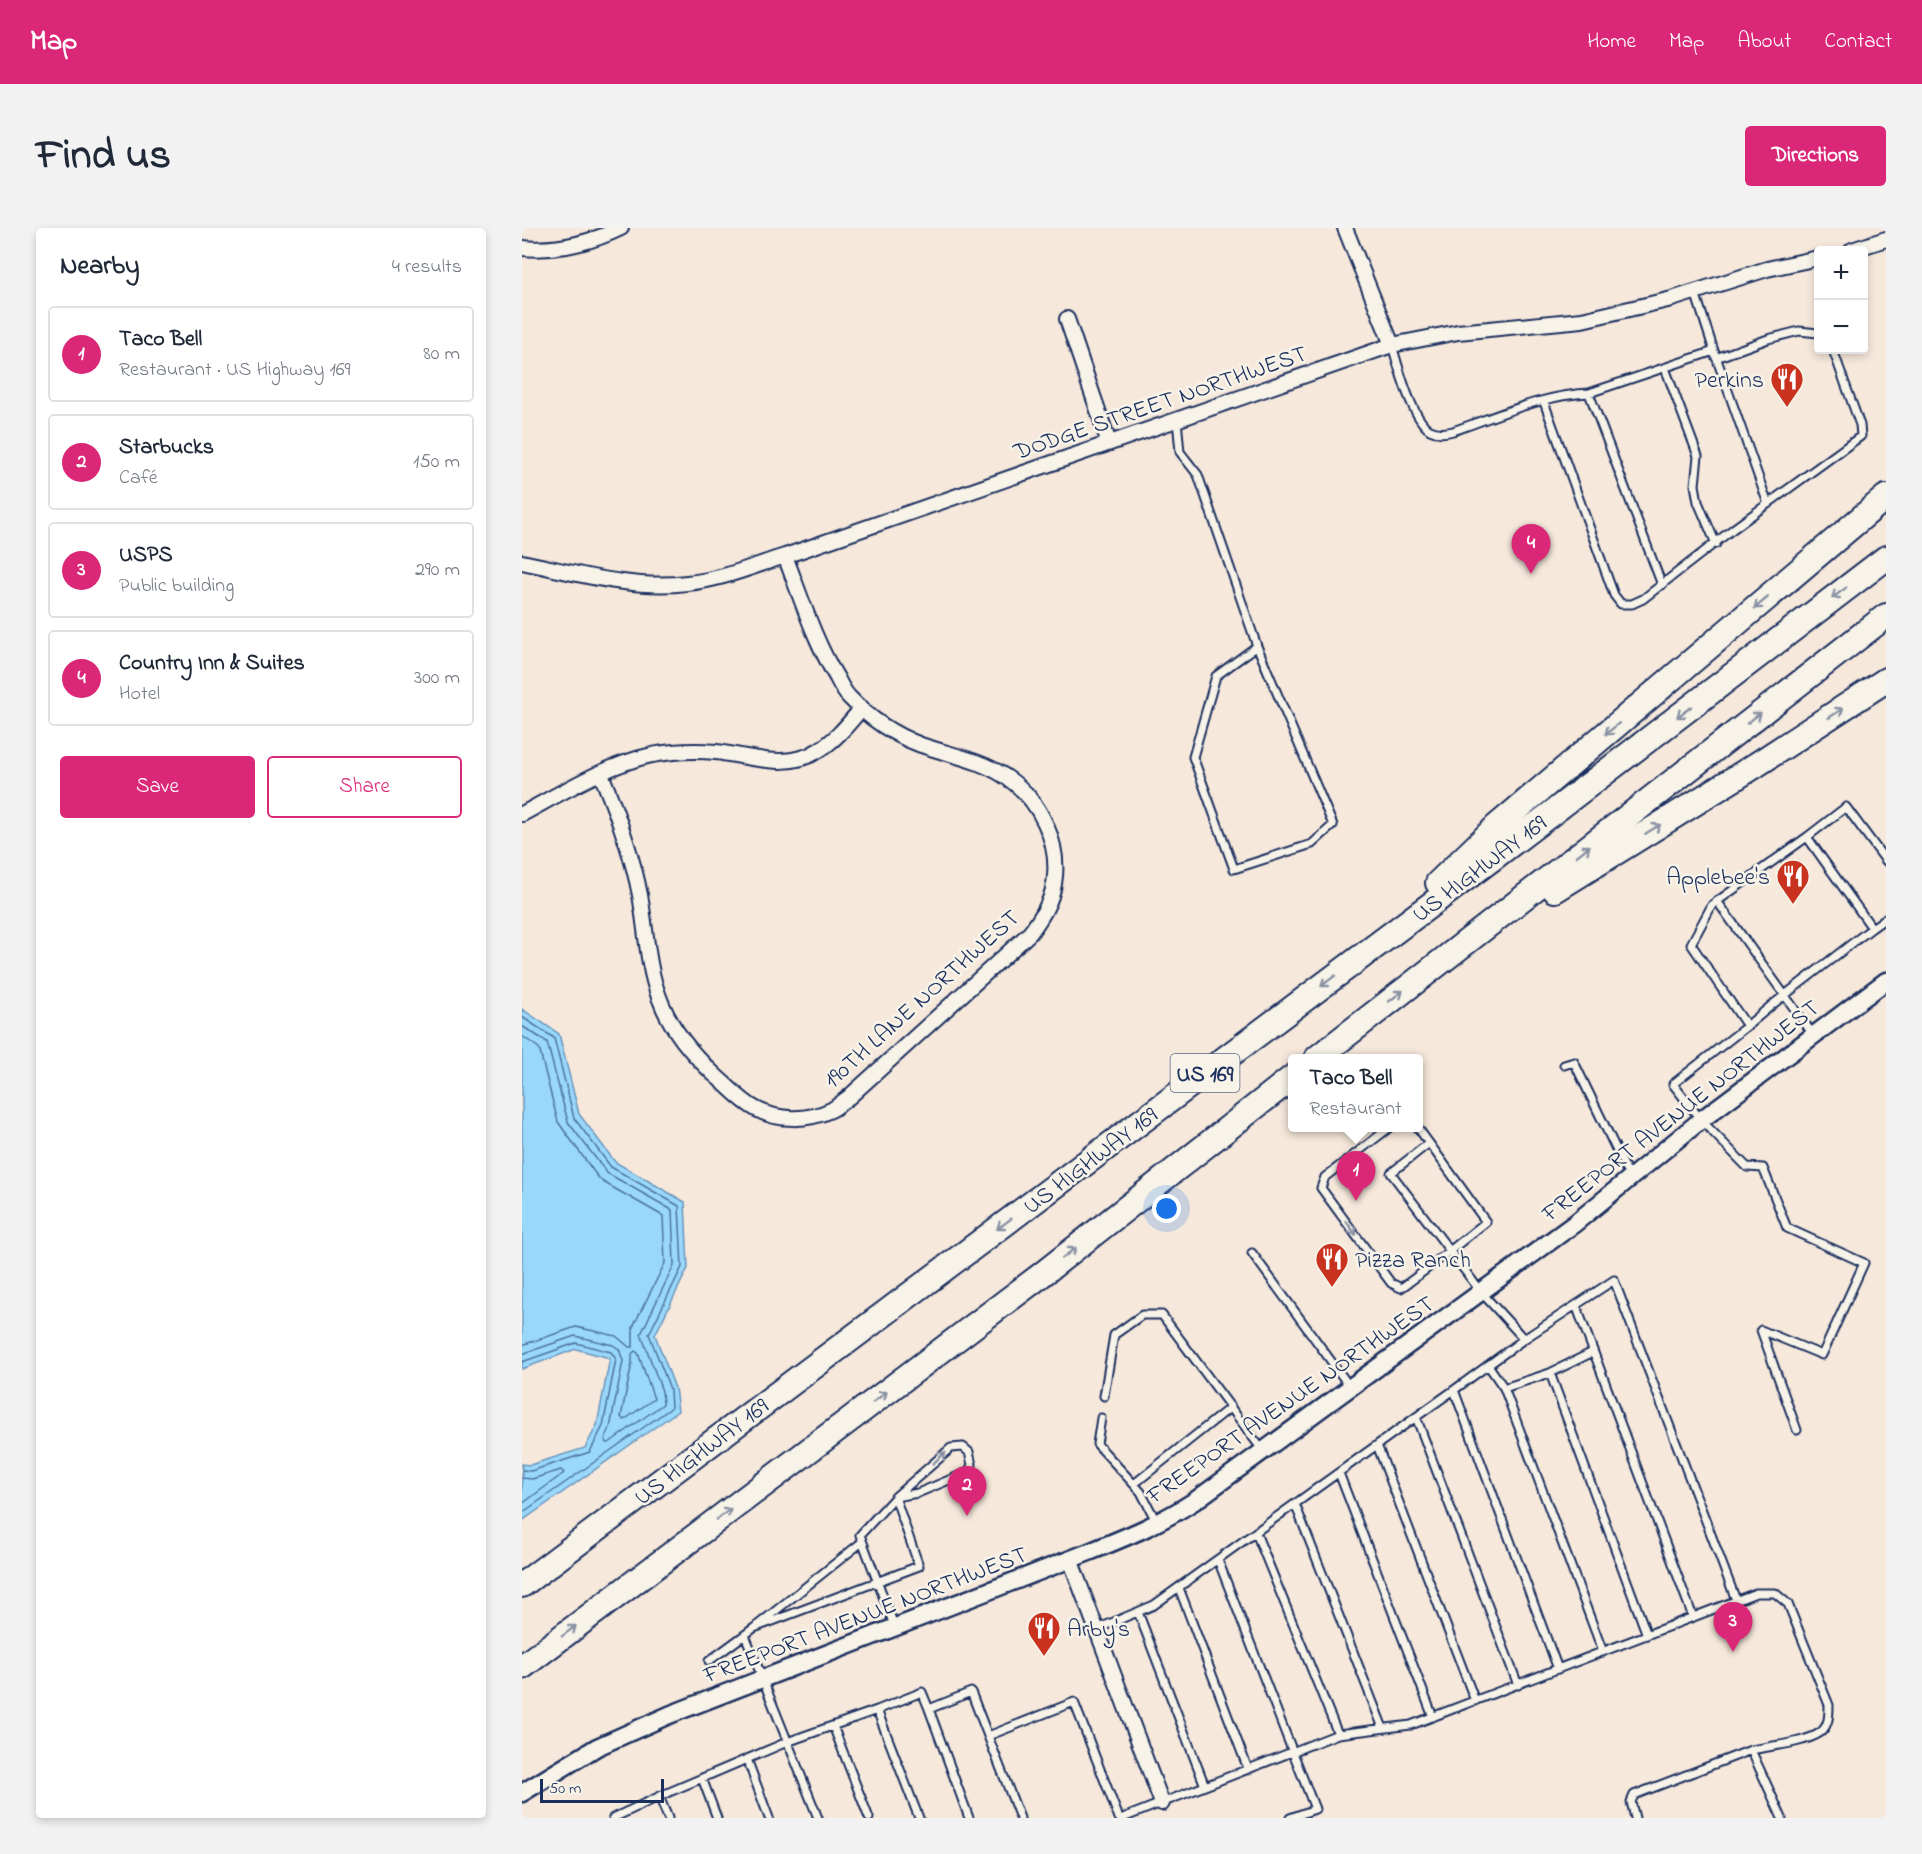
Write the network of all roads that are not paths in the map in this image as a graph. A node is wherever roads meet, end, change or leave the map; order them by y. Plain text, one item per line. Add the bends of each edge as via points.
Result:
1 (621, 228) edge
2 (1346, 228) edge
3 (1886, 239) edge
4 (1864, 246) edge
5 (522, 248) edge
6 (1814, 259) edge
7 (1695, 292) junction
8 (1067, 319) dead end
9 (1814, 333) edge
10 (1392, 345) junction
11 (1834, 354) edge
12 (1715, 355) junction
13 (1665, 368) junction
14 (1589, 393) junction
15 (1544, 402) junction
16 (1177, 420) junction
17 (1109, 443) junction
18 (1886, 497) edge
19 (1768, 504) junction
20 (1716, 544) junction
21 (785, 556) junction
22 (1886, 558) edge
23 (522, 562) edge
24 (1662, 585) junction
25 (1886, 616) edge
26 (1257, 646) junction
27 (1886, 680) edge
28 (862, 708) junction
29 (601, 774) junction
30 (522, 814) edge
31 (1807, 837) junction
32 (1886, 861) edge
33 (1717, 901) junction
34 (1886, 918) edge
35 (1872, 928) junction
36 (1360, 958) junction
37 (1443, 959) junction
38 (1886, 981) edge
39 (1784, 995) junction
40 (1747, 1026) junction
41 (1814, 1036) junction
42 (1323, 1054) edge
43 (1564, 1065) dead end
44 (1288, 1081) edge
45 (1701, 1120) junction
46 (1384, 1132) edge
47 (1421, 1132) edge
48 (1429, 1143) junction
49 (1630, 1178) junction
50 (1450, 1250) junction
51 (1252, 1253) dead end
52 (1481, 1292) junction
53 (1576, 1305) junction
54 (1524, 1339) junction
55 (1593, 1352) junction
56 (1488, 1365) junction
57 (1550, 1373) junction
58 (1350, 1387) junction
59 (1504, 1388) junction
60 (1454, 1390) junction
61 (1104, 1396) dead end
62 (1231, 1407) junction
63 (1416, 1417) junction
64 (1101, 1418) dead end
65 (1797, 1430) dead end
66 (1377, 1445) junction
67 (1263, 1450) junction
68 (1339, 1473) junction
69 (1134, 1484) junction
70 (895, 1497) junction
71 (1295, 1504) junction
72 (1158, 1523) junction
73 (1257, 1533) junction
74 (862, 1542) junction
75 (1070, 1559) junction
76 (1218, 1560) junction
77 (878, 1583) junction
78 (522, 1586) edge
79 (1179, 1588) junction
80 (1736, 1600) junction
81 (1138, 1612) junction
82 (1693, 1617) junction
83 (754, 1628) junction
84 (895, 1628) junction
85 (1097, 1629) junction
86 (745, 1635) junction
87 (1647, 1635) junction
88 (1603, 1652) junction
89 (709, 1660) dead end
90 (522, 1667) edge
91 (1558, 1670) junction
92 (762, 1680) junction
93 (1518, 1685) junction
94 (1475, 1701) junction
95 (928, 1709) junction
96 (877, 1710) junction
97 (1433, 1717) junction
98 (833, 1726) junction
99 (1383, 1728) junction
100 (1338, 1734) junction
101 (988, 1736) junction
102 (787, 1742) junction
103 (1751, 1750) junction
104 (1293, 1752) junction
105 (747, 1760) junction
106 (1248, 1770) junction
107 (702, 1778) junction
108 (1205, 1786) junction
109 (522, 1793) edge
110 (659, 1796) junction
111 (1162, 1803) junction
112 (616, 1817) edge
113 (668, 1818) edge
114 (717, 1818) edge
115 (769, 1818) edge
116 (818, 1818) edge
117 (870, 1818) edge
118 (919, 1818) edge
119 (969, 1818) edge
120 (1020, 1818) edge
121 (1121, 1818) edge
122 (1290, 1818) edge
123 (1635, 1818) edge
124 (1782, 1818) edge

1 - 5 street via 582,243
2 - 10 street
3 - 4 street
6 - 7 street, DODGE STREET NORTHWEST
7 - 10 street, DODGE STREET NORTHWEST via 1582,320 1458,332
7 - 12 lane
8 - 17 street
9 - 12 lane via 1799,331
10 - 15 lane via 1407,395 1432,431 1453,432
10 - 16 street, DODGE STREET NORTHWEST
11 - 19 lane via 1861,436
12 - 13 lane
12 - 19 lane
13 - 14 lane
13 - 20 lane via 1698,456 1698,502
14 - 15 lane via 1567,394
14 - 24 lane
15 - 24 lane via 1614,596 1621,604 1632,604
16 - 17 street, DODGE STREET NORTHWEST
16 - 26 lane via 1180,452 1197,475
17 - 21 street, DODGE STREET NORTHWEST
18 -> 36 highway via 1496,827
19 - 20 lane
20 - 24 lane
21 - 23 street, DODGE STREET NORTHWEST via 712,579 663,585
21 - 28 street, 190TH LANE NORTHWEST via 822,650 847,696
22 -> 36 highway, US HIGHWAY 169 / US 169
37 -> 25 highway, US HIGHWAY 169
26 - 26 lane via 1333,825 1312,844 1234,868 1193,757 1216,676
37 -> 27 highway
28 - 29 street via 830,742 802,758 783,762 717,753 671,752
28 - 29 street, 190TH LANE NORTHWEST via 901,736 986,766 1025,793 1050,833 1055,852 1054,885 1041,917 1022,941 849,1097 831,1110 812,1116 775,1116 758,1110 742,1100 679,1037 659,996 634,867
29 - 30 street
31 - 32 lane via 1846,807
31 - 33 lane
31 - 35 lane
33 - 39 lane
33 - 40 lane via 1690,944
34 - 35 lane
35 - 39 lane
36 -> 78 highway, US HIGHWAY 169 / US 169
42 -> 37 highway, US HIGHWAY 169
38 - 41 street, FREEPORT AVENUE NORTHWEST
39 - 40 lane
39 - 41 lane
40 - 45 lane via 1673,1084
41 - 45 street, FREEPORT AVENUE NORTHWEST
43 - 49 lane via 1574,1062
90 -> 44 highway, US 169 via 1040,1276
45 - 49 street, FREEPORT AVENUE NORTHWEST
45 - 65 lane via 1746,1167 1763,1168 1787,1228 1864,1263 1822,1355 1761,1330
46 -> 50 lane via 1324,1177 1321,1188 1391,1283 1401,1287
47 - 48 lane
48 - 50 lane via 1486,1222
48 - 50 lane via 1391,1173
49 - 52 street, FREEPORT AVENUE NORTHWEST
50 - 52 lane
51 - 58 lane
52 - 54 lane
52 - 58 street, FREEPORT AVENUE NORTHWEST
53 - 54 lane
53 - 55 lane
53 - 80 lane via 1614,1280
54 - 56 lane
55 - 57 lane
55 - 82 lane
56 - 59 lane
56 - 60 lane
57 - 59 lane
57 - 87 lane
58 - 67 street, FREEPORT AVENUE NORTHWEST
59 - 88 lane
60 - 63 lane
60 - 91 lane
61 - 62 lane via 1114,1335 1142,1315 1162,1315
62 - 67 lane
62 - 69 lane
63 - 66 lane
63 - 93 lane
64 - 69 lane via 1097,1444
66 - 68 lane
66 - 94 lane
67 - 72 street, FREEPORT AVENUE NORTHWEST
68 - 71 lane
68 - 97 lane
69 - 72 lane
70 -> 70 lane via 951,1448 963,1447 969,1452 972,1465 968,1472 918,1493
70 - 74 lane via 860,1535
70 - 77 lane via 919,1566
71 - 73 lane
71 - 99 lane
72 - 75 street, FREEPORT AVENUE NORTHWEST
73 - 76 lane
73 - 100 lane
74 - 77 lane
74 - 83 lane
75 - 84 street, FREEPORT AVENUE NORTHWEST
75 - 85 street
76 - 79 lane
76 - 104 lane
77 - 83 lane
77 - 84 lane
79 - 81 lane
79 - 106 lane
80 - 82 lane
80 - 103 lane via 1756,1593 1774,1593 1788,1604 1829,1705 1829,1719 1822,1731 1804,1739
81 - 85 lane
81 - 108 lane
82 - 87 lane
83 - 86 lane
84 - 92 street, FREEPORT AVENUE NORTHWEST
85 - 111 street
86 - 89 lane
86 - 92 lane
87 - 88 lane
88 - 91 lane
91 - 93 lane
92 - 102 lane
92 - 109 street, FREEPORT AVENUE NORTHWEST via 597,1747
93 - 94 lane
94 - 97 lane
95 - 96 lane via 922,1692
95 - 101 lane via 970,1692
95 - 119 lane
96 - 98 lane
96 - 118 lane
97 - 99 lane via 1411,1725
98 - 102 lane
98 - 117 lane
99 - 100 lane
100 - 104 lane
101 - 120 lane
101 - 121 lane via 1074,1702
102 - 105 lane
102 - 116 lane
103 - 123 lane via 1634,1795 1631,1803
103 - 124 lane
104 - 106 lane
104 - 122 lane via 1315,1809
105 - 107 lane
105 - 115 lane
106 - 108 lane
107 - 110 lane
107 - 114 lane
108 - 111 lane
110 - 112 lane
110 - 113 lane
111 - 121 lane

